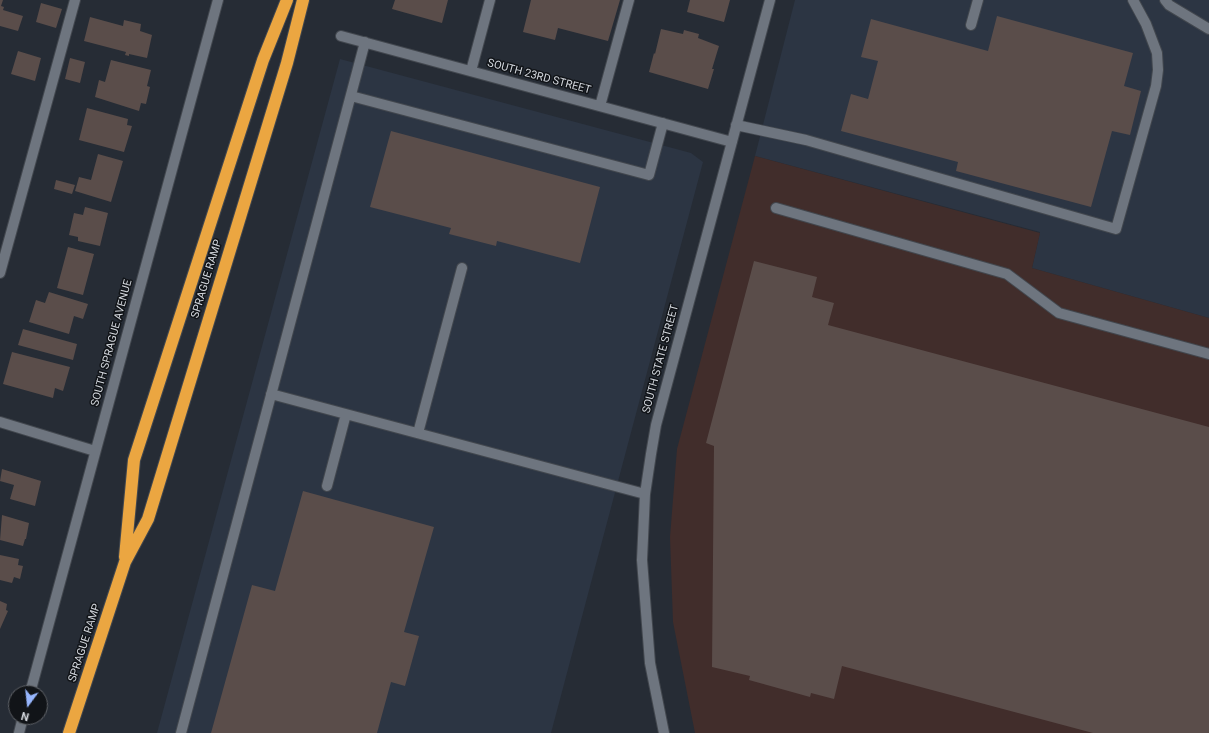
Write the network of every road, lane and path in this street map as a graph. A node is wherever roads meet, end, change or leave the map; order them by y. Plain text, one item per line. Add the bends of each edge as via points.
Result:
1 (75, 0) edge
2 (218, 0) edge
3 (287, 0) edge
4 (303, 0) edge
5 (490, 0) edge
6 (629, 0) edge
7 (770, 0) edge
8 (978, 0) edge
9 (1133, 0) edge
10 (1165, 0) edge
11 (971, 25) dead end
12 (1209, 29) edge
13 (341, 36) dead end
14 (365, 42) junction
15 (471, 71) junction
16 (351, 96) junction
17 (600, 106) junction
18 (663, 123) junction
19 (736, 125) junction
20 (732, 142) junction
21 (776, 208) dead end
22 (462, 268) dead end
23 (0, 273) edge
24 (1209, 354) edge
25 (271, 394) junction
26 (346, 414) junction
27 (0, 422) edge
28 (418, 433) junction
29 (95, 451) junction
30 (327, 486) dead end
31 (645, 494) junction
32 (125, 562) junction
33 (32, 685) edge
34 (69, 733) edge
35 (181, 733) edge
36 (664, 733) edge

1 - 23 street
2 - 29 street, SOUTH SPRAGUE AVENUE
3 - 32 highway, SPRAGUE RAMP via 263,60 134,460
4 - 32 highway, SPRAGUE RAMP via 287,63 148,519
5 - 15 street
6 - 17 street
7 - 19 street, SOUTH STATE STREET
8 - 11 street
9 - 19 street via 1157,53 1158,70 1156,86 1116,229 806,140
10 - 12 street
13 - 14 street, SOUTH 23RD STREET
14 - 15 street, SOUTH 23RD STREET
14 - 16 street
15 - 17 street, SOUTH 23RD STREET
16 - 18 street via 648,175
16 - 25 street
17 - 18 street, SOUTH 23RD STREET
18 - 20 street, SOUTH 23RD STREET
19 - 20 street, SOUTH STATE STREET
20 - 31 street, SOUTH STATE STREET via 656,424
21 - 24 street via 1007,274 1059,313
22 - 28 street
25 - 26 street
25 - 35 street
26 - 28 street
26 - 30 street
27 - 29 street
28 - 31 street
29 - 33 street, SOUTH SPRAGUE AVENUE
31 - 36 street, SOUTH STATE STREET via 642,560 645,617 650,664
32 - 34 highway, SPRAGUE RAMP

